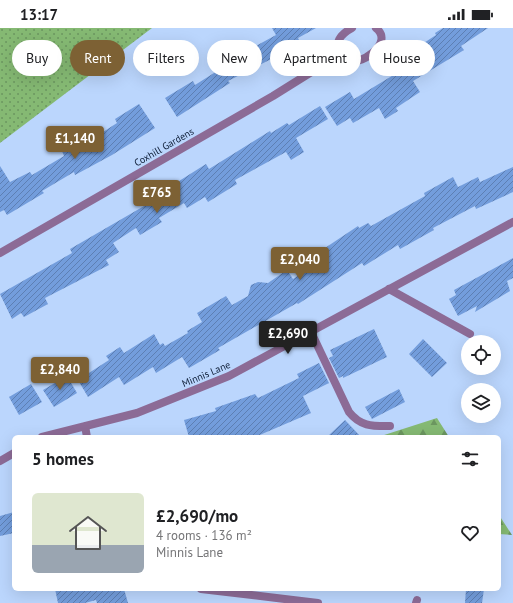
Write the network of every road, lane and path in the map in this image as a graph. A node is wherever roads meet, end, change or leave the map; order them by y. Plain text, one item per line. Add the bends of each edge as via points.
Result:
1 (351, 28) edge
2 (379, 29) edge
3 (338, 40) edge
4 (361, 59) edge
5 (305, 76) edge
6 (513, 222) edge
7 (0, 253) edge
8 (389, 289) junction
9 (310, 332) junction
10 (470, 334) dead end
11 (85, 426) junction
12 (390, 426) dead end
13 (50, 435) edge
14 (87, 435) edge
15 (12, 454) edge
16 (0, 461) edge
17 (218, 591) edge
18 (318, 603) edge

1 - 3 street
2 - 4 street via 382,39 379,48
5 - 7 street, Coxhill Gardens
6 - 8 street, Minnis Lane
8 - 9 street, Minnis Lane
8 - 10 street
9 - 11 street, Minnis Lane via 229,376 137,413
9 - 12 street via 355,420 366,426
11 - 13 street, Minnis Lane
11 - 14 street
15 - 16 street
17 - 18 street

